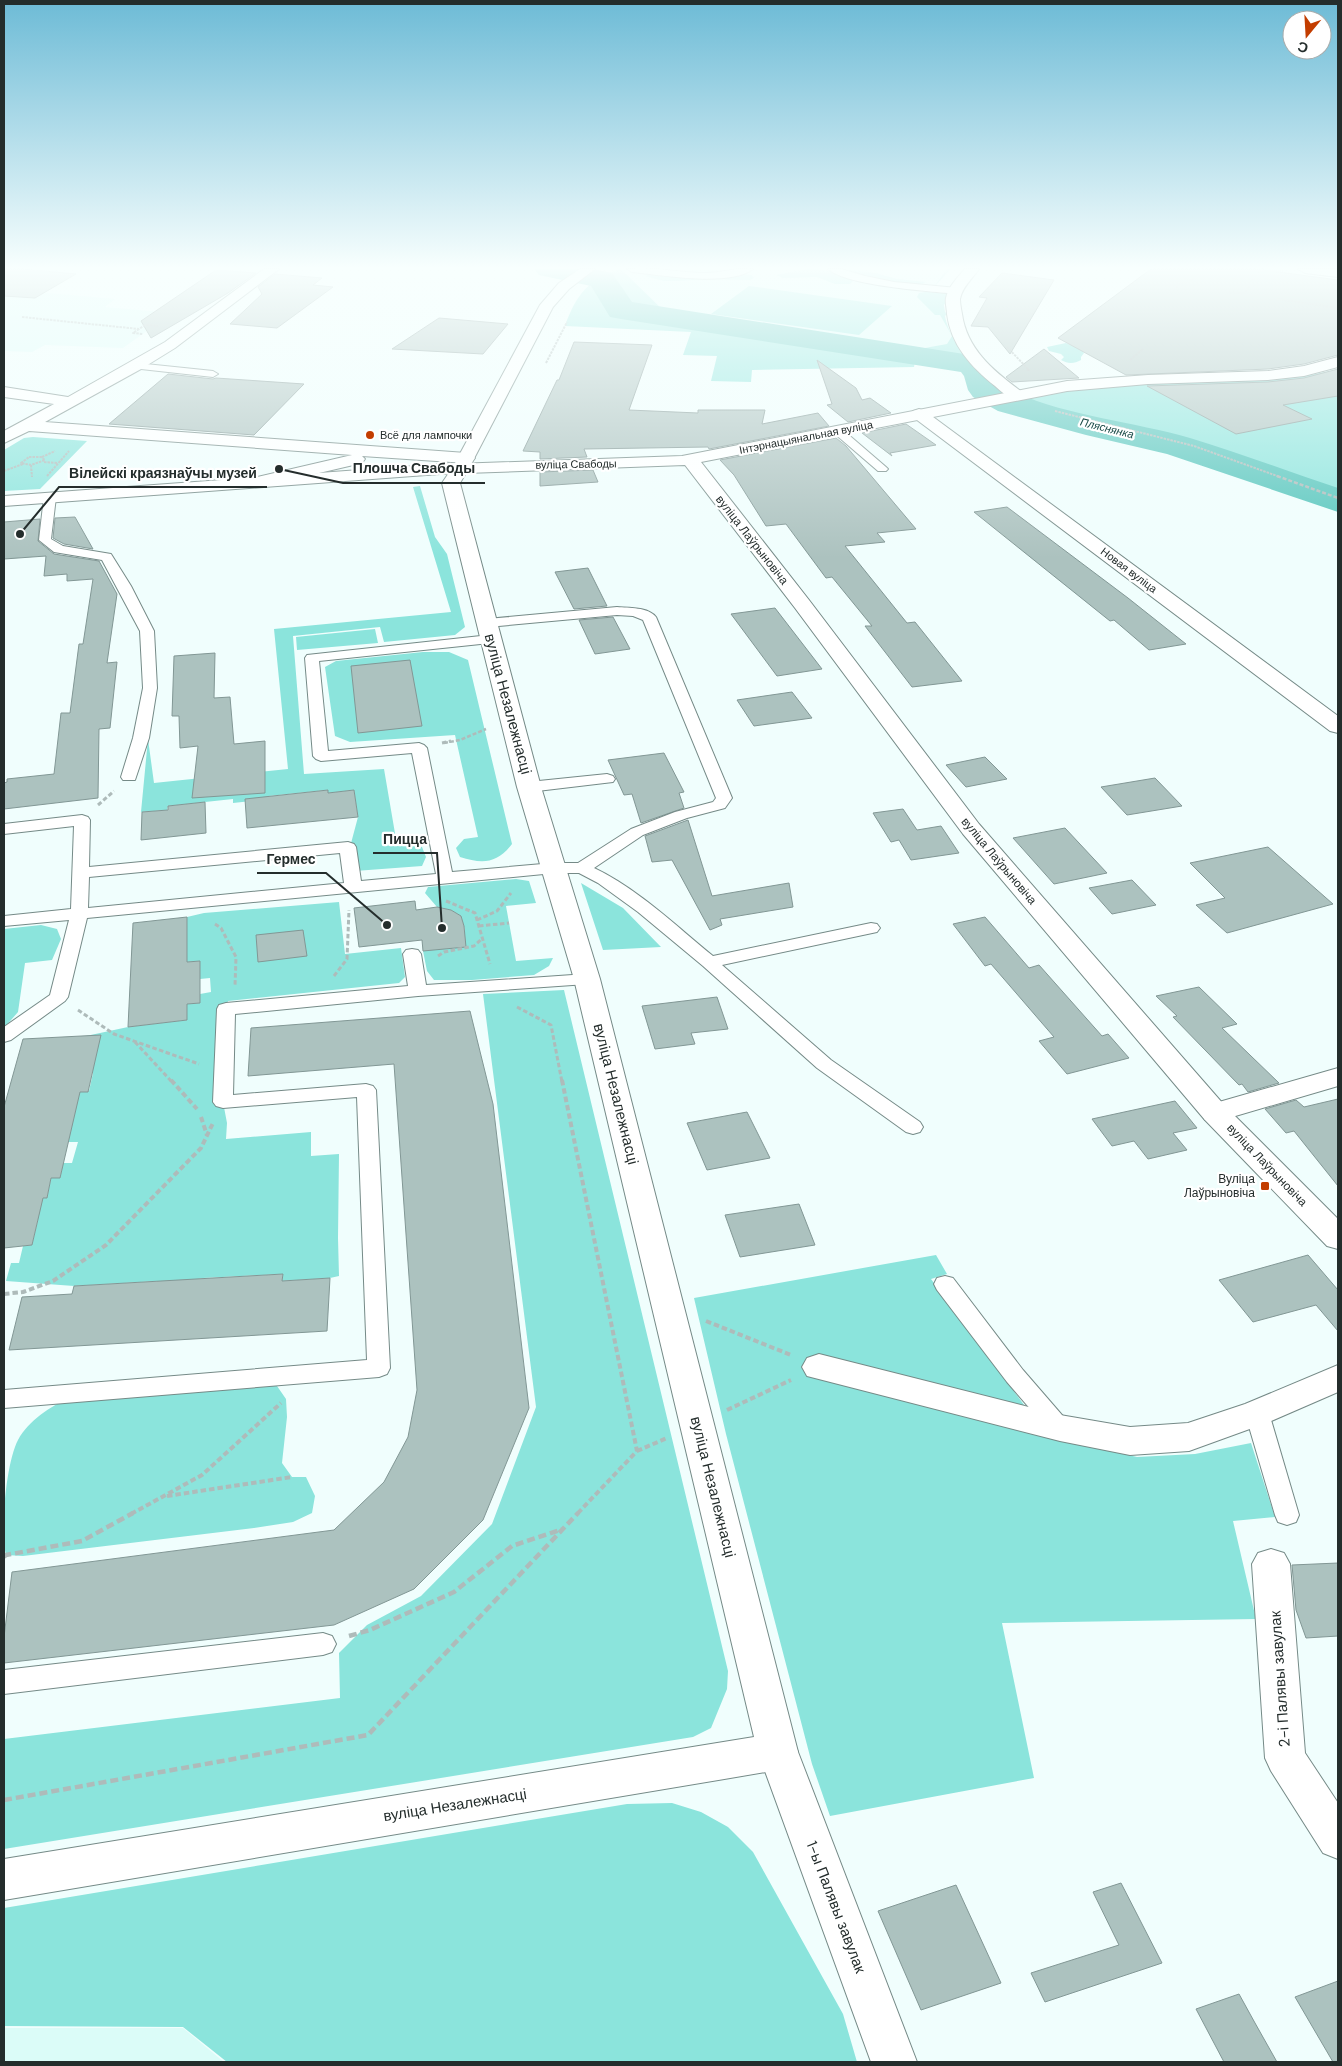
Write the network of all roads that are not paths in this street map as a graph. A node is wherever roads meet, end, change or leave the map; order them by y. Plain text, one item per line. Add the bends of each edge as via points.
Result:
1 (515, 365) edge
2 (980, 365) edge
3 (1327, 365) edge
4 (136, 366) joint
5 (213, 374) dead end
6 (4, 392) edge
7 (1013, 395) junction
8 (70, 402) junction
9 (919, 414) junction
10 (25, 426) junction
11 (839, 432) junction
12 (4, 438) edge
13 (381, 452) junction
14 (690, 460) junction
15 (464, 463) junction
16 (882, 469) dead end
17 (259, 482) junction
18 (50, 497) junction
19 (4, 501) edge
20 (488, 631) junction
21 (1338, 726) edge
22 (129, 777) road end
23 (607, 780) dead end
24 (529, 787) junction
25 (4, 829) edge
26 (568, 868) junction
27 (80, 873) junction
28 (445, 878) junction
29 (353, 886) junction
30 (79, 914) junction
31 (4, 922) edge
32 (871, 928) dead end
33 (709, 962) junction
34 (587, 979) junction
35 (4, 1036) edge
36 (1338, 1077) edge
37 (1215, 1113) junction
38 (913, 1127) dead end
39 (1338, 1238) edge
40 (945, 1284) dead end
41 (819, 1367) road end
42 (1338, 1378) edge
43 (4, 1400) edge
44 (1257, 1413) junction
45 (1060, 1428) junction
46 (1287, 1515) dead end
47 (1271, 1564) dead end
48 (323, 1644) road end
49 (4, 1682) edge
50 (778, 1752) junction
51 (1338, 1839) edge
52 (4, 1880) edge
53 (894, 2062) edge

1 - 15 street
2 - 7 street
3 - 7 street, Інтэрнацыянальная вуліца via 1276,375 1108,382
4 - 5 lane
4 - 8 street
6 - 8 street
7 - 9 street, Інтэрнацыянальная вуліца
8 - 10 street
9 - 11 street, Інтэрнацыянальная вуліца
9 - 21 street, Новая вуліца
10 - 12 street
10 - 13 street
11 - 14 street, Інтэрнацыянальная вуліца
11 - 16 lane
13 - 15 street
13 - 17 street
14 - 15 street, вуліца Свабоды
14 - 37 street, вуліца Лаўрыновіча via 971,829
15 - 17 street
15 - 20 street, вуліца Незалежнасці via 450,482
17 - 18 street
18 - 19 street
18 - 22 lane via 45,540 59,549 106,557 146,631 150,688 141,738
20 - 24 street, вуліца Незалежнасці
20 - 26 lane via 617,611 648,617 724,798 719,805 637,832
20 - 28 lane via 312,658 321,756 419,748
23 - 24 lane
24 - 26 street, вуліца Незалежнасці
25 - 27 lane via 82,820
26 - 28 lane
26 - 33 lane via 604,879
26 - 34 street, вуліца Незалежнасці
27 - 29 lane via 348,847
27 - 30 lane
28 - 29 lane
29 - 30 lane
30 - 31 lane
30 - 35 lane via 59,997
32 - 33 lane
33 - 38 lane via 824,1064
34 - 43 lane via 496,986 415,972 313,1001 226,1009 223,1102 366,1090 379,1368
34 - 50 street, вуліца Незалежнасці
36 - 37 street
37 - 39 street, вуліца Лаўрыновіча
40 - 45 lane via 1015,1376
41 - 45 street
42 - 44 street
44 - 45 street via 1189,1437 1130,1441
44 - 46 lane
47 - 51 street, 2-і Палявы завулак via 1285,1758
48 - 49 lane
50 - 52 street, вуліца Незалежнасці
50 - 53 street, 1-ы Палявы завулак

